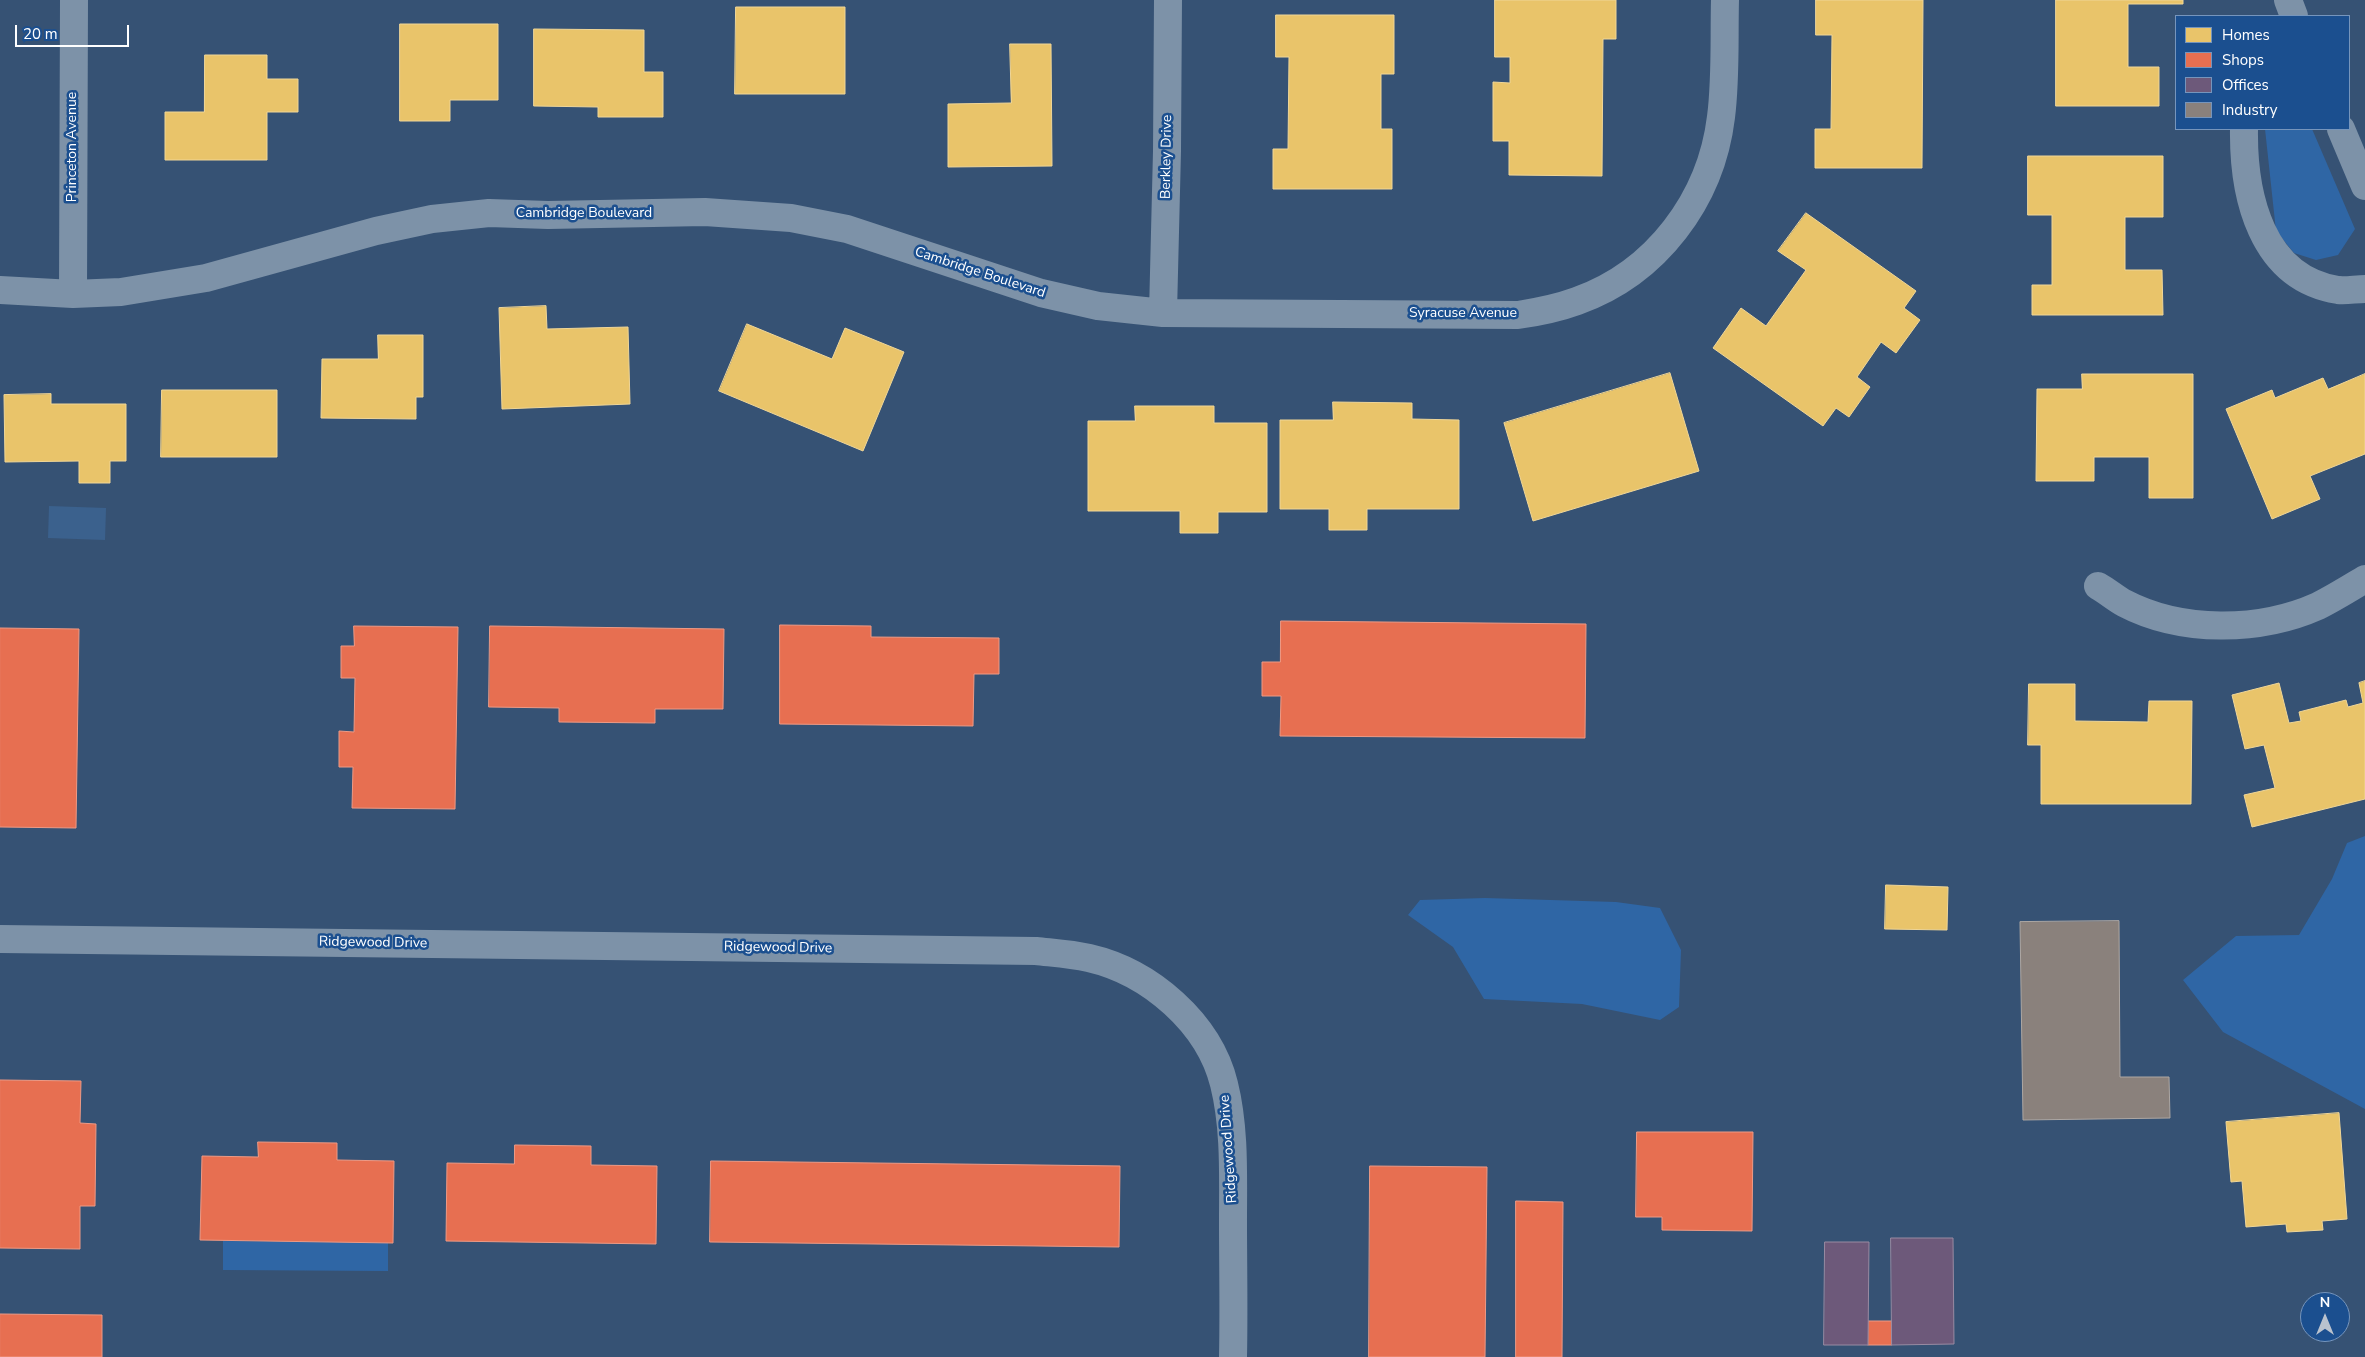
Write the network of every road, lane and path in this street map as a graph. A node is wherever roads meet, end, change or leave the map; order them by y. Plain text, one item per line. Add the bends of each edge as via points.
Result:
1 (74, 0) edge
2 (1168, 0) edge
3 (1724, 0) edge
4 (2244, 130) edge
5 (2341, 130) edge
6 (2365, 186) edge
7 (2365, 289) edge
8 (0, 290) edge
9 (73, 294) junction
10 (1163, 313) junction
11 (2365, 579) edge
12 (2098, 586) dead end
13 (0, 939) edge
14 (1233, 1357) edge

1 - 9 street, Princeton Avenue
2 - 10 street, Berkley Drive
3 - 10 street, Syracuse Avenue via 1721,117 1716,148 1706,177 1692,205 1655,253 1605,289 1570,304 1518,315
4 - 7 street via 2250,195 2270,248 2288,268 2311,282 2339,290
5 - 6 street
8 - 9 street, Cambridge Boulevard
9 - 10 street, Cambridge Boulevard via 121,292 206,278 376,231 432,219 489,213 705,212 791,218 847,229 1041,293 1098,306
11 - 12 street via 2292,616 2235,625 2178,621 2150,614 2124,603
13 - 14 street, Ridgewood Drive via 1036,951 1091,958 1141,979 1184,1013 1201,1034 1224,1083 1234,1166

